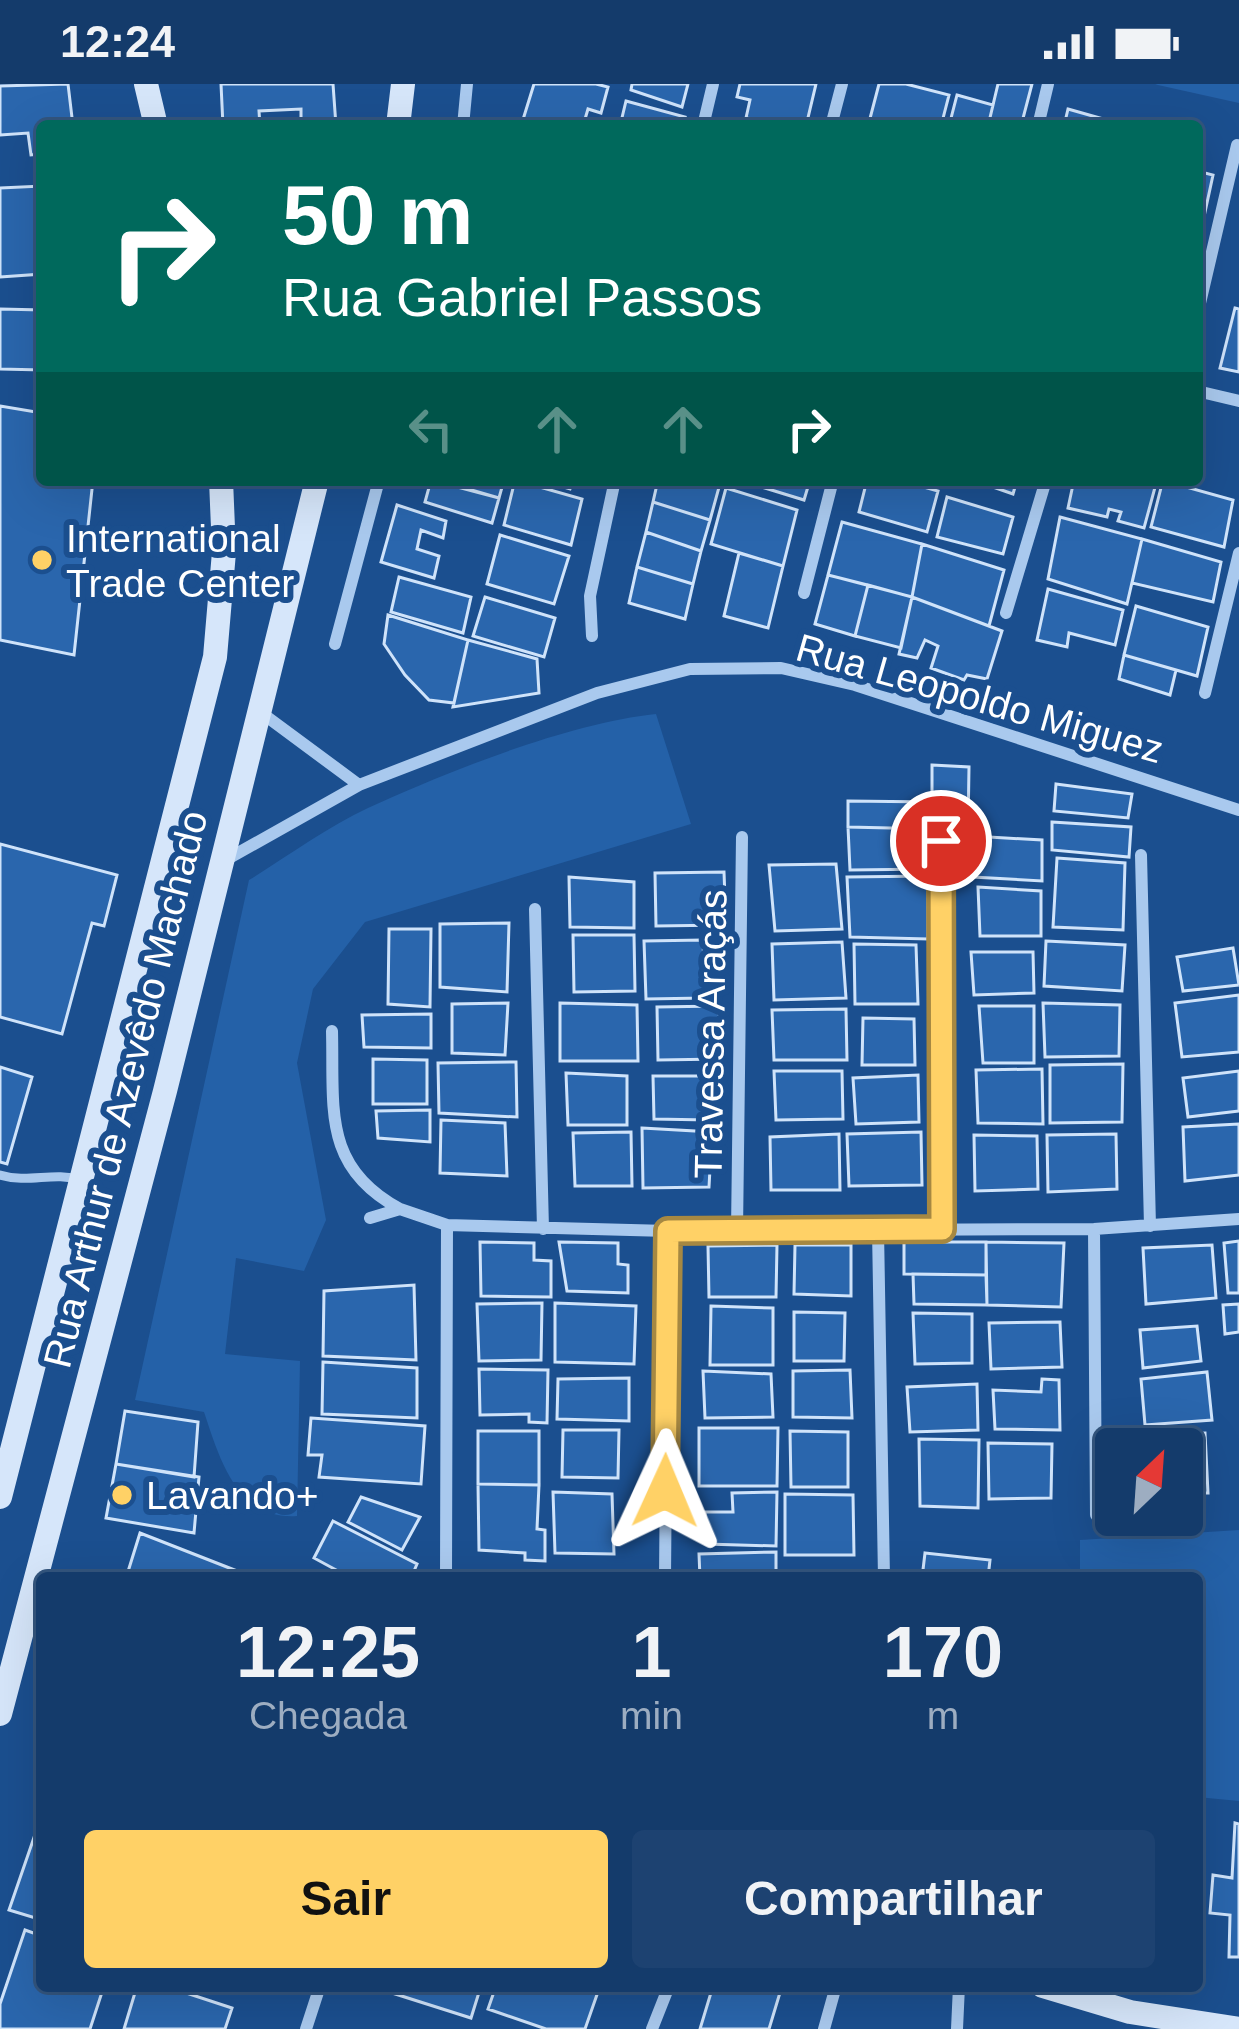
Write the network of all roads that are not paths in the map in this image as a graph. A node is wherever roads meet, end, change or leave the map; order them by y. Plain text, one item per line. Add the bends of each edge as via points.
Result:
1 (146, 84) edge
2 (404, 84) edge
3 (467, 84) edge
4 (713, 84) edge
5 (842, 84) edge
6 (1048, 84) edge
7 (155, 120) edge
8 (399, 120) edge
9 (464, 120) edge
10 (704, 120) edge
11 (833, 120) edge
12 (1039, 120) edge
13 (1237, 145) edge
14 (1203, 290) edge
15 (1203, 393) edge
16 (1239, 401) edge
17 (221, 486) edge
18 (315, 486) edge
19 (377, 486) edge
20 (614, 486) edge
21 (831, 486) edge
22 (1044, 486) edge
23 (1239, 553) edge
24 (804, 593) dead end
25 (1006, 613) dead end
26 (592, 636) dead end
27 (334, 644) dead end
28 (1205, 693) dead end
29 (257, 710) junction
30 (359, 785) junction
31 (1239, 810) edge
32 (742, 837) dead end
33 (941, 841) dead end
34 (1141, 855) dead end
35 (221, 862) junction
36 (535, 909) dead end
37 (332, 1031) dead end
38 (0, 1175) edge
39 (81, 1180) junction
40 (400, 1210) junction
41 (370, 1218) dead end
42 (1239, 1219) edge
43 (447, 1225) junction
44 (1150, 1226) junction
45 (543, 1229) junction
46 (942, 1229) junction
47 (1094, 1229) junction
48 (878, 1230) junction
49 (668, 1231) junction
50 (737, 1231) junction
51 (1095, 1428) edge
52 (0, 1497) edge
53 (44, 1569) edge
54 (446, 1572) edge
55 (665, 1572) edge
56 (884, 1572) edge
57 (33, 1635) edge
58 (0, 1714) edge
59 (318, 1992) edge
60 (667, 1992) edge
61 (834, 1992) edge
62 (958, 1992) edge
63 (1063, 1992) edge
64 (306, 2029) edge
65 (652, 2029) edge
66 (824, 2029) edge
67 (957, 2029) edge
68 (1239, 2029) edge

1 - 7 street
2 - 8 street
3 - 9 street
4 - 10 street
5 - 11 street
6 - 12 street
13 - 14 street
15 - 16 street
17 - 39 street, Rua Arthur de Azevêdo Machado via 214,657
18 - 29 street, Rua Arthur de Azevêdo Machado
19 - 27 street
20 - 26 street via 590,596
21 - 24 street
22 - 25 street
23 - 28 street
29 - 30 street
29 - 35 street, Rua Arthur de Azevêdo Machado
30 - 31 street, Rua Leopoldo Miguez via 597,693 690,669 782,668 994,726
30 - 35 street, Rua Leopoldo Miguez
32 - 50 street, Travessa Araçás
33 - 46 street
34 - 44 street
35 - 53 street, Rua Arthur de Azevêdo Machado
36 - 45 street
37 - 40 street via 334,1119 350,1172
38 - 39 lane
39 - 52 street, Rua Arthur de Azevêdo Machado
40 - 41 street
40 - 43 street
42 - 44 street
43 - 45 street
43 - 54 street
44 - 47 street
45 - 49 street
46 - 47 street
46 - 48 street
47 - 51 street
48 - 50 street
48 - 56 street
49 - 50 street
49 - 55 street
57 - 58 street, Rua Arthur de Azevêdo Machado
59 - 64 street
60 - 65 street
61 - 66 street
62 - 67 street
63 - 68 street

